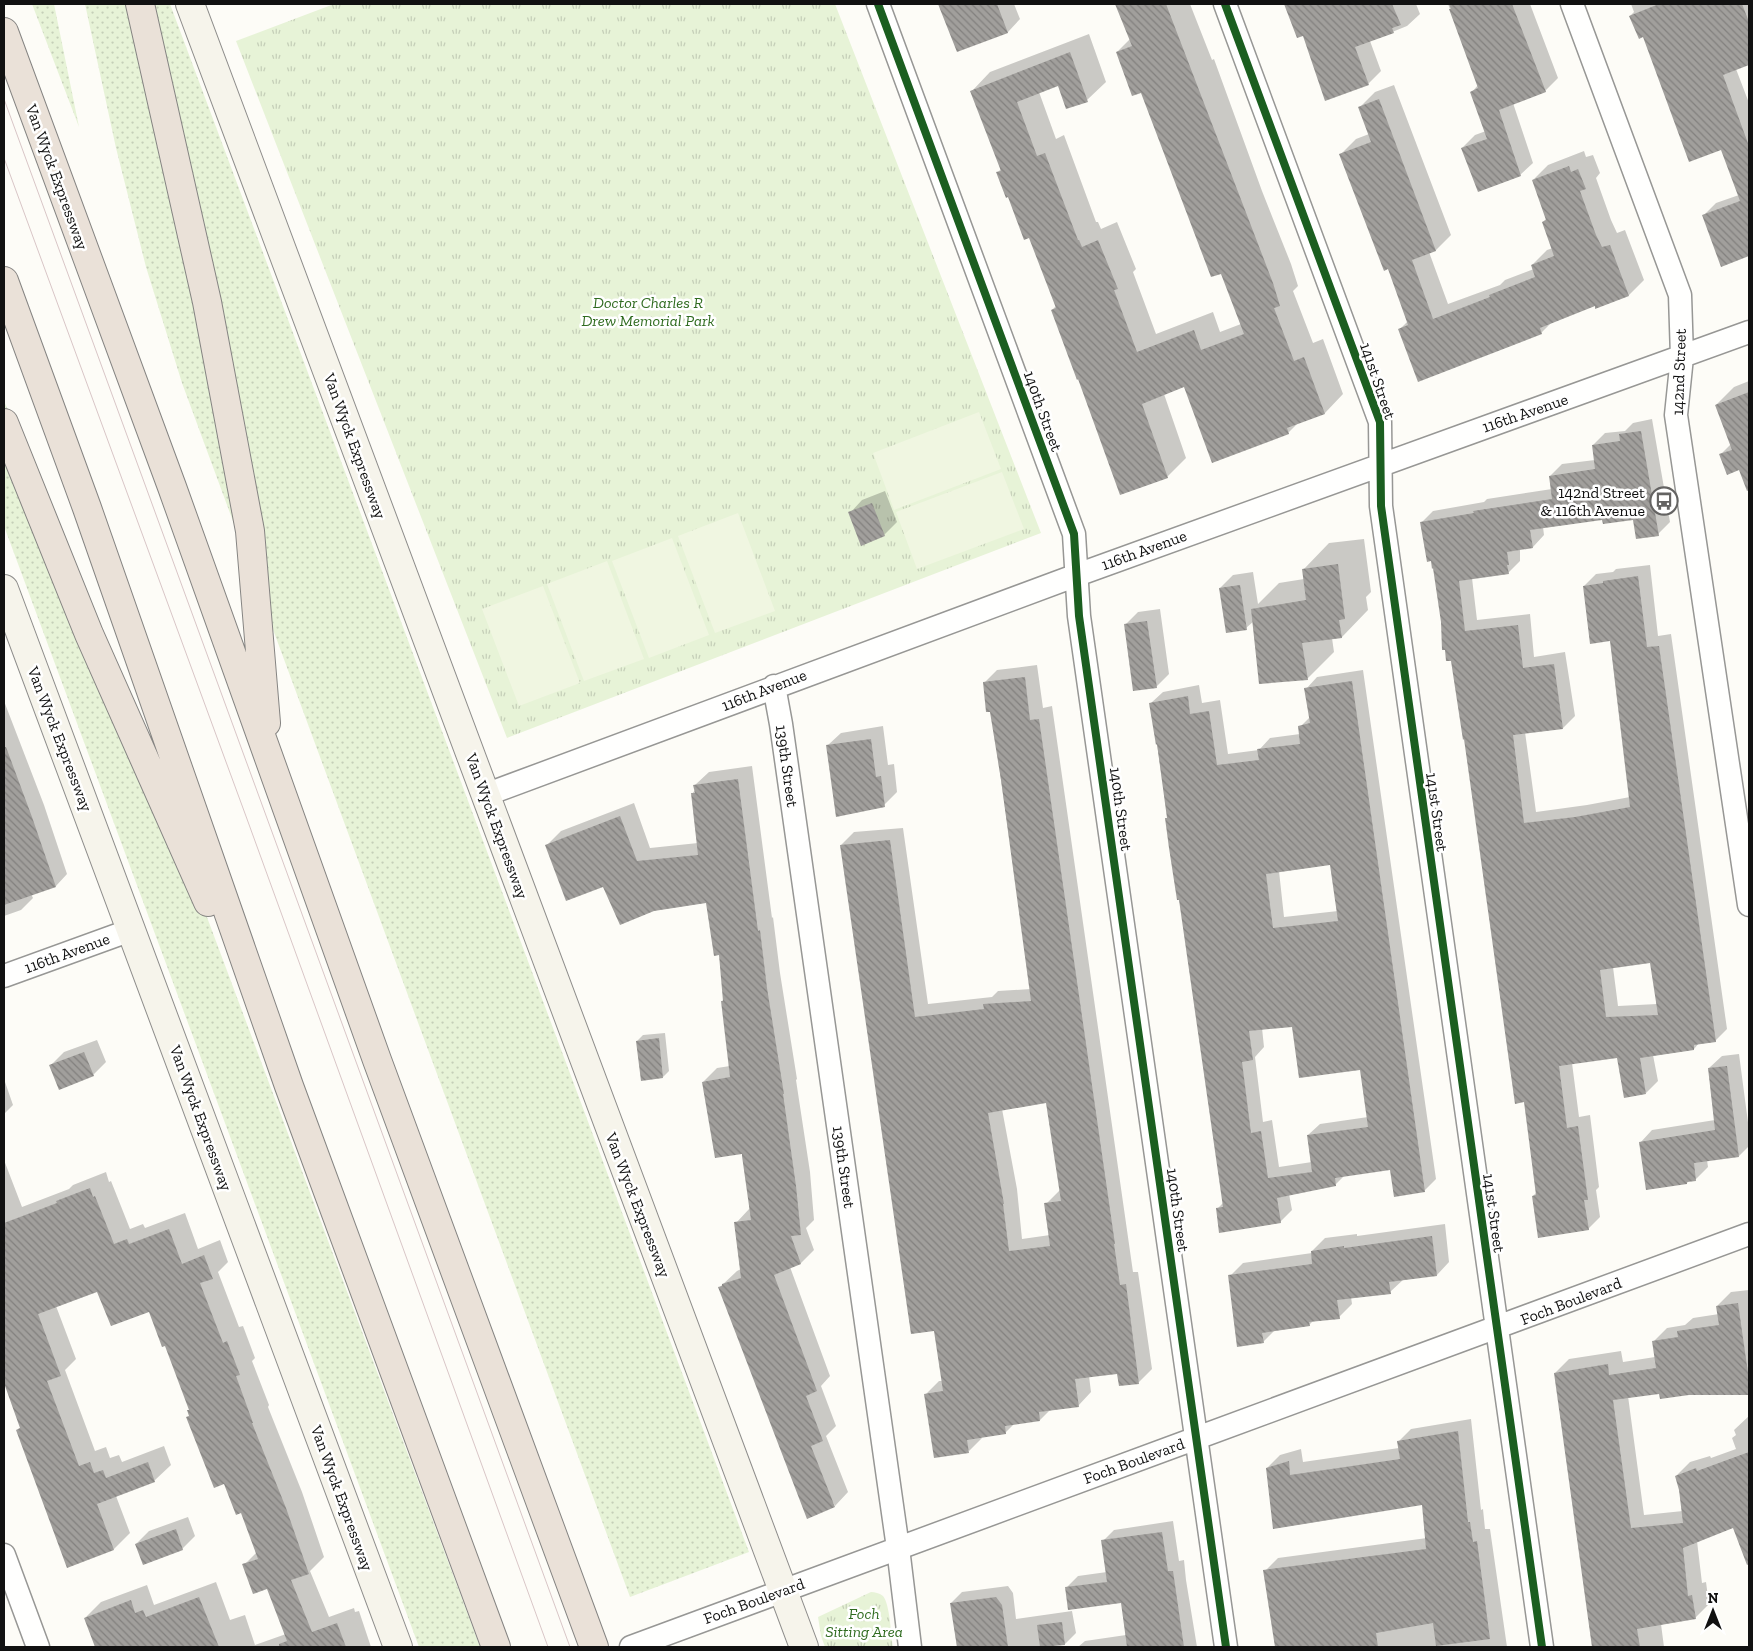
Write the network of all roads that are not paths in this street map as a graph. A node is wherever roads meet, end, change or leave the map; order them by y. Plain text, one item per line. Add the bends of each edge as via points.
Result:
1 (140, 4) edge
2 (191, 4) edge
3 (878, 4) edge
4 (1225, 4) edge
5 (1572, 4) edge
6 (4, 32) edge
7 (4, 281) edge
8 (1749, 332) edge
9 (1682, 357) junction
10 (4, 423) edge
11 (1380, 464) junction
12 (1077, 575) junction
13 (4, 589) edge
14 (774, 686) junction
15 (269, 760) junction
16 (485, 795) junction
17 (1748, 892) edge
18 (131, 930) junction
19 (4, 976) edge
20 (289, 1086) junction
21 (1749, 1234) edge
22 (1496, 1329) junction
23 (1196, 1438) junction
24 (898, 1548) junction
25 (4, 1556) edge
26 (783, 1590) junction
27 (584, 1618) junction
28 (38, 1647) edge
29 (398, 1647) edge
30 (496, 1647) edge
31 (594, 1647) edge
32 (600, 1647) edge
33 (631, 1647) edge
34 (804, 1647) edge
35 (910, 1647) edge
36 (1226, 1647) edge
37 (1542, 1647) edge

1 - 15 highway via 207,302 250,531
2 - 16 main road, Van Wyck Expressway
3 - 12 street, 140th Street via 1074,534
4 - 11 street, 141st Street via 1380,422
5 - 9 street, 142nd Street via 1680,295
6 - 15 highway, Van Wyck Expressway
7 - 20 highway
8 - 9 street, 116th Avenue
9 - 11 street, 116th Avenue
9 - 17 street, 142nd Street via 1676,415
10 - 20 highway via 89,634
11 - 12 street, 116th Avenue
11 - 22 street, 141st Street via 1380,506
12 - 14 street, 116th Avenue
12 - 23 street, 140th Street via 1079,616
13 - 18 main road, Van Wyck Expressway
14 - 16 street, 116th Avenue
14 - 24 street, 139th Street
15 - 27 highway, Van Wyck Expressway
16 - 26 main road, Van Wyck Expressway
18 - 19 street, 116th Avenue
18 - 29 main road, Van Wyck Expressway
20 - 30 highway
21 - 22 street, Foch Boulevard
22 - 23 street, Foch Boulevard
22 - 37 street, 141st Street
23 - 24 street, Foch Boulevard
23 - 36 street, 140th Street
24 - 26 street, Foch Boulevard
24 - 35 street, 139th Street
25 - 28 street
26 - 33 street, Foch Boulevard
26 - 34 main road, Van Wyck Expressway
27 - 31 highway, Van Wyck Expressway
27 - 32 highway

